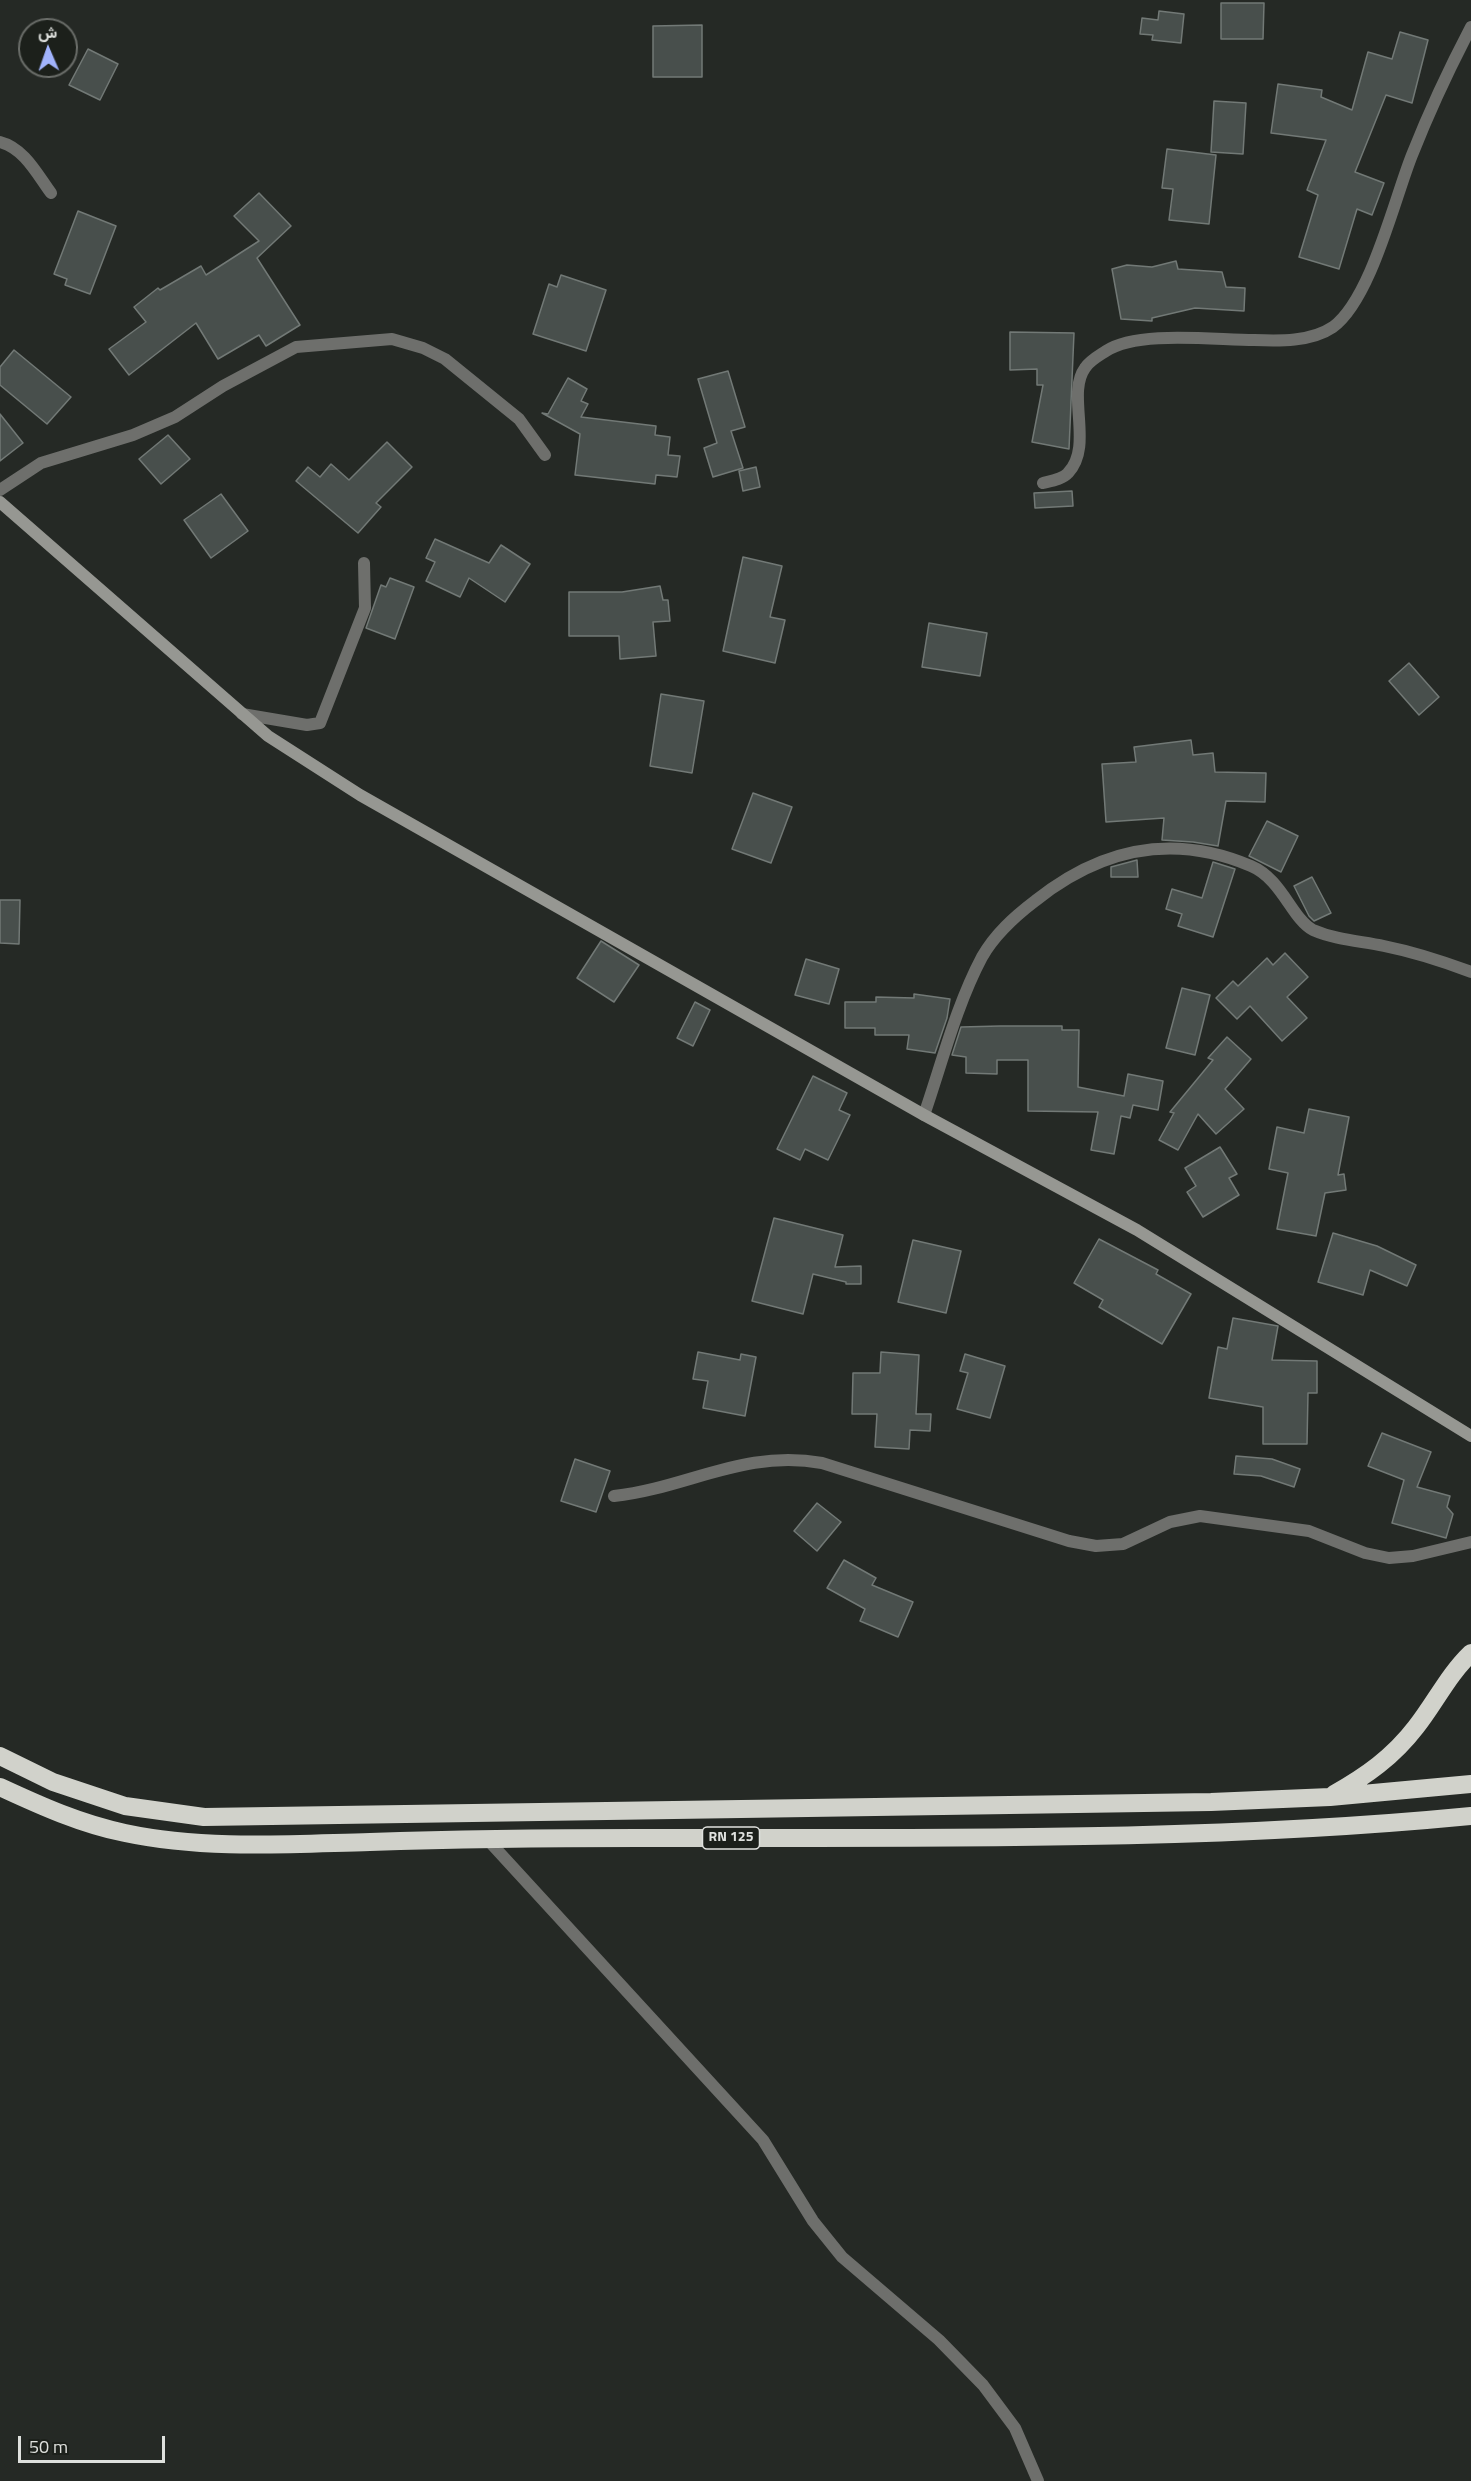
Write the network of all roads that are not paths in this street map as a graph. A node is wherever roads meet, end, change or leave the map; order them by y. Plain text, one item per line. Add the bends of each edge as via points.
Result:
1 (1471, 27) edge
2 (0, 142) edge
3 (51, 193) dead end
4 (545, 455) dead end
5 (1043, 483) dead end
6 (0, 490) edge
7 (0, 502) edge
8 (364, 563) dead end
9 (242, 714) junction
10 (1471, 972) edge
11 (924, 1115) junction
12 (1471, 1436) edge
13 (614, 1496) dead end
14 (1471, 1542) edge
15 (1471, 1653) edge
16 (0, 1756) edge
17 (1471, 1784) edge
18 (0, 1787) edge
19 (1330, 1797) junction
20 (1471, 1816) edge
21 (487, 1839) junction
22 (1038, 2481) edge

1 - 5 street via 1411,157 1391,221 1350,311 1317,336 1268,341 1137,338 1108,349 1085,367 1079,380 1080,437 1075,463 1067,475
2 - 3 street via 29,161
4 - 6 street via 519,419 445,359 392,339 296,347 175,417 133,435 41,464
7 - 9 main road
8 - 9 street via 365,608 320,723 307,725
9 - 11 main road via 268,736 360,795
10 - 11 street via 1432,957 1339,939 1312,929 1301,920 1282,890 1254,867 1224,856 1190,849 1111,855 1057,884 1008,922 983,955
11 - 12 main road via 1146,1236
13 - 14 street via 651,1490 722,1468 791,1460 822,1463 1096,1546 1123,1544 1170,1522 1200,1516 1309,1531 1389,1558
15 - 19 highway via 1402,1744 1367,1776
16 - 19 highway via 53,1782 124,1806 204,1817 719,1807 1050,1806
17 - 19 highway
18 - 21 highway, RN 125 via 94,1826 184,1842
20 - 21 highway, RN 125 via 1161,1836
21 - 22 street via 763,2140 813,2221 842,2257 939,2340 983,2385 1015,2428

